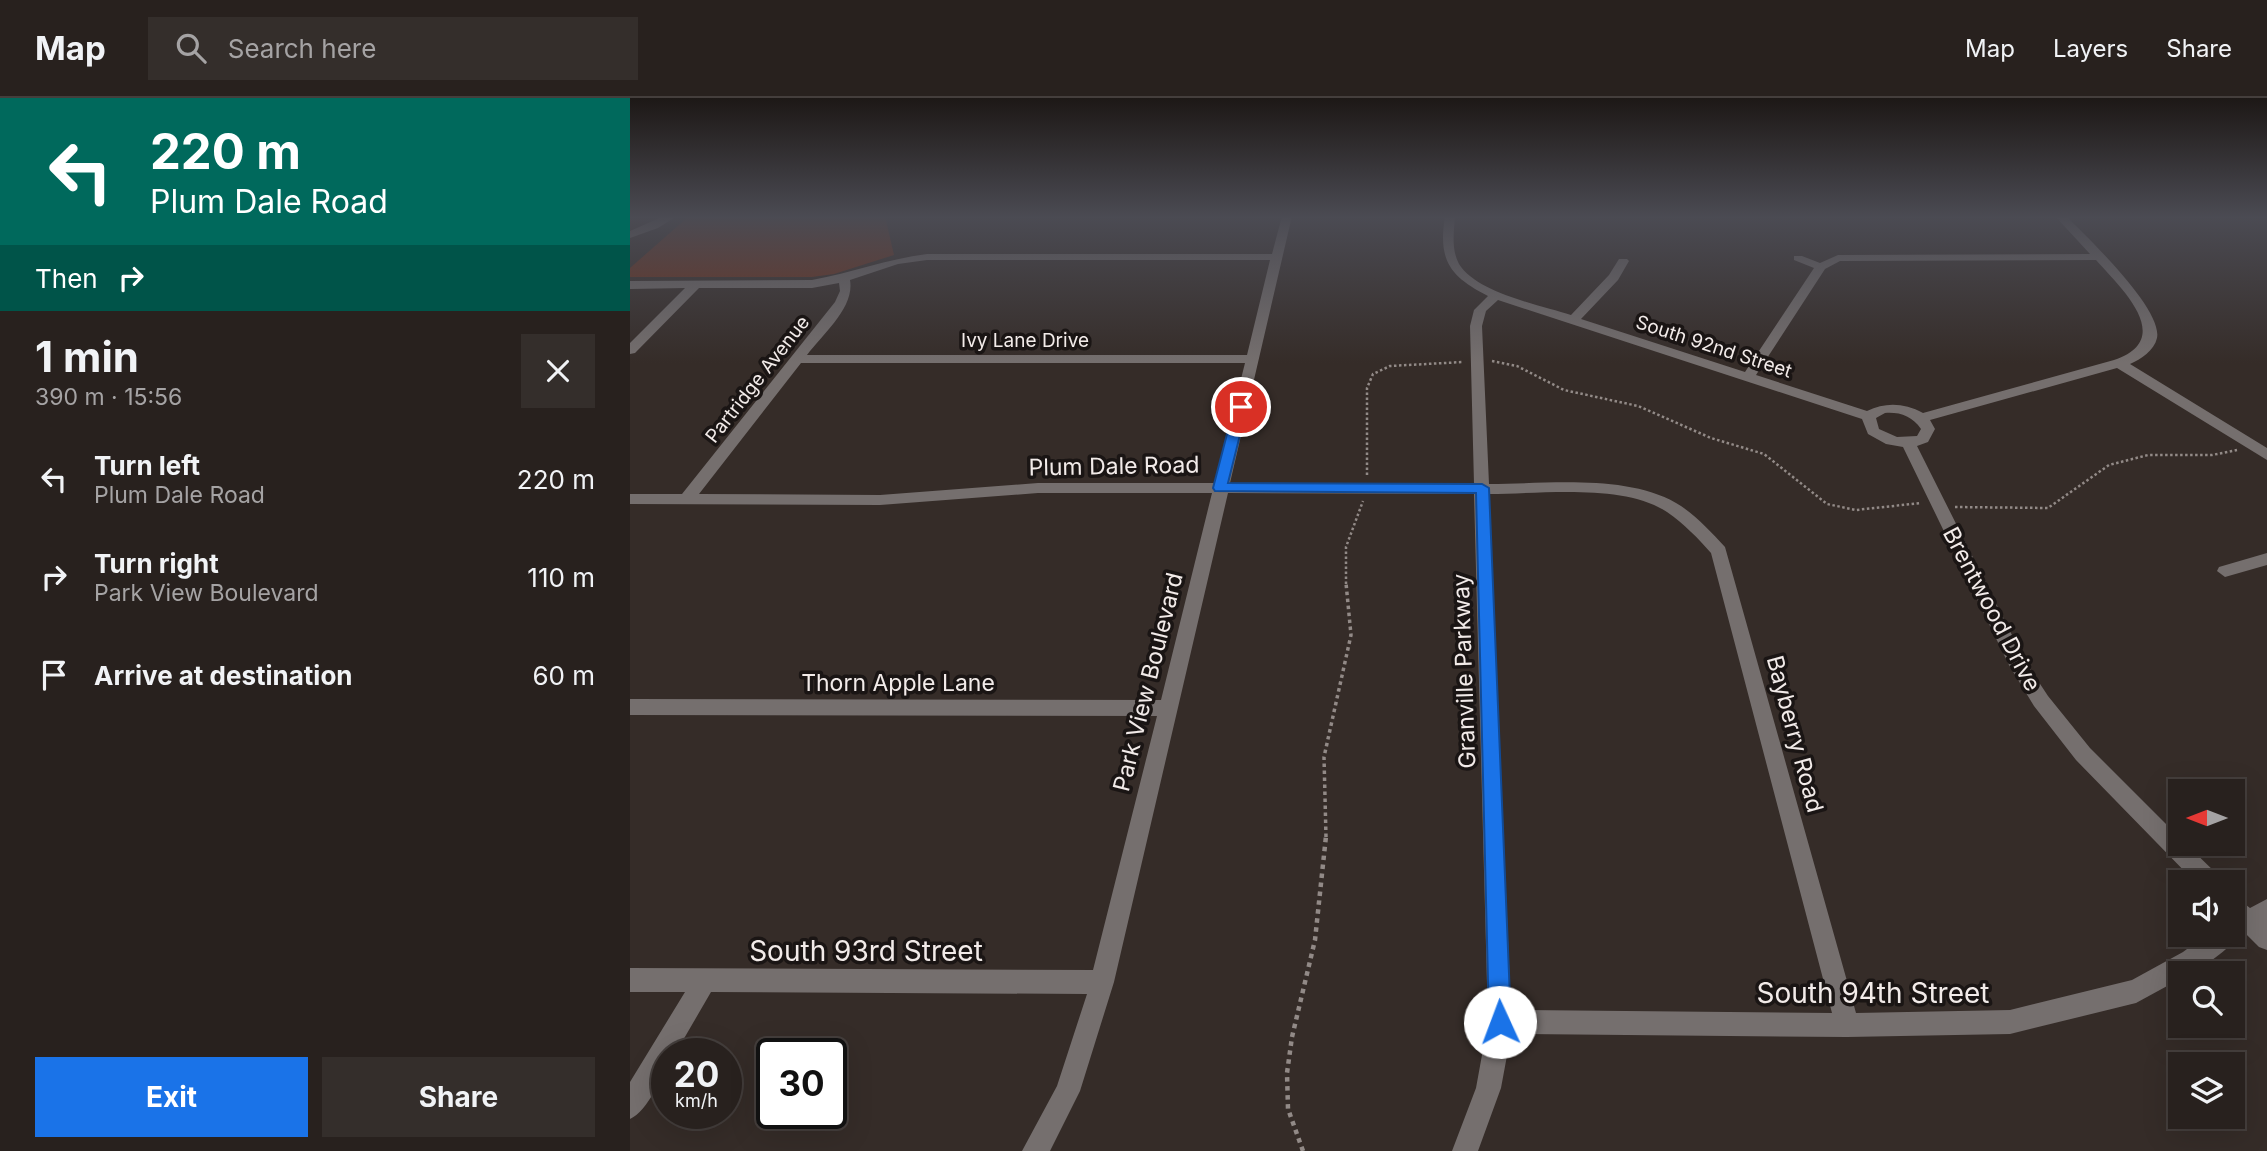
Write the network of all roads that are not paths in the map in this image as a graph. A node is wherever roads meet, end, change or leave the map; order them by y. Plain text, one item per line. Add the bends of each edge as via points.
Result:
1 (883, 265) edge
2 (1276, 265) edge
3 (1456, 265) edge
4 (1621, 265) edge
5 (1816, 265) edge
6 (1825, 265) edge
7 (2104, 265) edge
8 (1821, 267) junction
9 (844, 278) junction
10 (630, 285) edge
11 (695, 285) junction
12 (1496, 295) junction
13 (1573, 320) junction
14 (630, 350) edge
15 (797, 359) junction
16 (1253, 359) junction
17 (2119, 363) junction
18 (1748, 377) junction
19 (1868, 416) junction
20 (1922, 418) junction
21 (1909, 444) junction
22 (2267, 455) edge
23 (1220, 488) junction
24 (1482, 488) junction
25 (1640, 494) joint
26 (630, 499) edge
27 (686, 500) junction
28 (2267, 559) edge
29 (2225, 571) dead end
30 (630, 707) edge
31 (1166, 708) junction
32 (2198, 870) edge
33 (2245, 917) edge
34 (2267, 939) edge
35 (2209, 947) edge
36 (630, 980) edge
37 (705, 981) junction
38 (1101, 982) junction
39 (1500, 1022) junction
40 (1847, 1025) junction
41 (630, 1106) edge
42 (1035, 1151) edge
43 (1465, 1151) edge

1 - 9 street
2 - 16 street, Park View Boulevard
3 - 12 street via 1470,281
4 - 13 street
5 - 8 street
6 - 8 street
7 - 17 street via 2151,323 2151,338 2143,350
8 - 18 street
9 - 11 street via 806,285
9 - 15 street, Partridge Avenue via 844,299
10 - 11 street
11 - 14 street
12 - 13 street, South 92nd Street
12 - 24 street, Granville Parkway via 1483,305 1476,321
13 - 18 street, South 92nd Street
15 - 16 street, Ivy Lane Drive
15 - 27 street, Partridge Avenue
16 - 23 street, Park View Boulevard
17 - 20 street
17 - 22 street
18 - 19 street, South 92nd Street
19 - 20 street via 1894,408
19 - 21 street via 1878,435
20 - 21 street via 1928,429 1923,439
21 - 32 street, Brentwood Drive via 2018,665 2041,701 2083,754
23 - 24 street, Plum Dale Road
23 - 27 street, Plum Dale Road via 1038,488 880,500
23 - 31 street, Park View Boulevard
24 - 25 street, Plum Dale Road via 1601,489
24 - 39 street, Granville Parkway
25 - 40 street, Bayberry Road via 1671,507 1719,551
26 - 27 street, Plum Dale Road
28 - 29 street
30 - 31 street, Thorn Apple Lane
31 - 38 street, Park View Boulevard
33 - 34 street
35 - 40 street, South 94th Street via 2136,991 2010,1022
36 - 37 street, South 93rd Street
37 - 38 street, South 93rd Street
37 - 41 street
38 - 42 street, Park View Boulevard via 1078,1063
39 - 40 street, South 94th Street
39 - 43 street, Granville Parkway via 1489,1087

